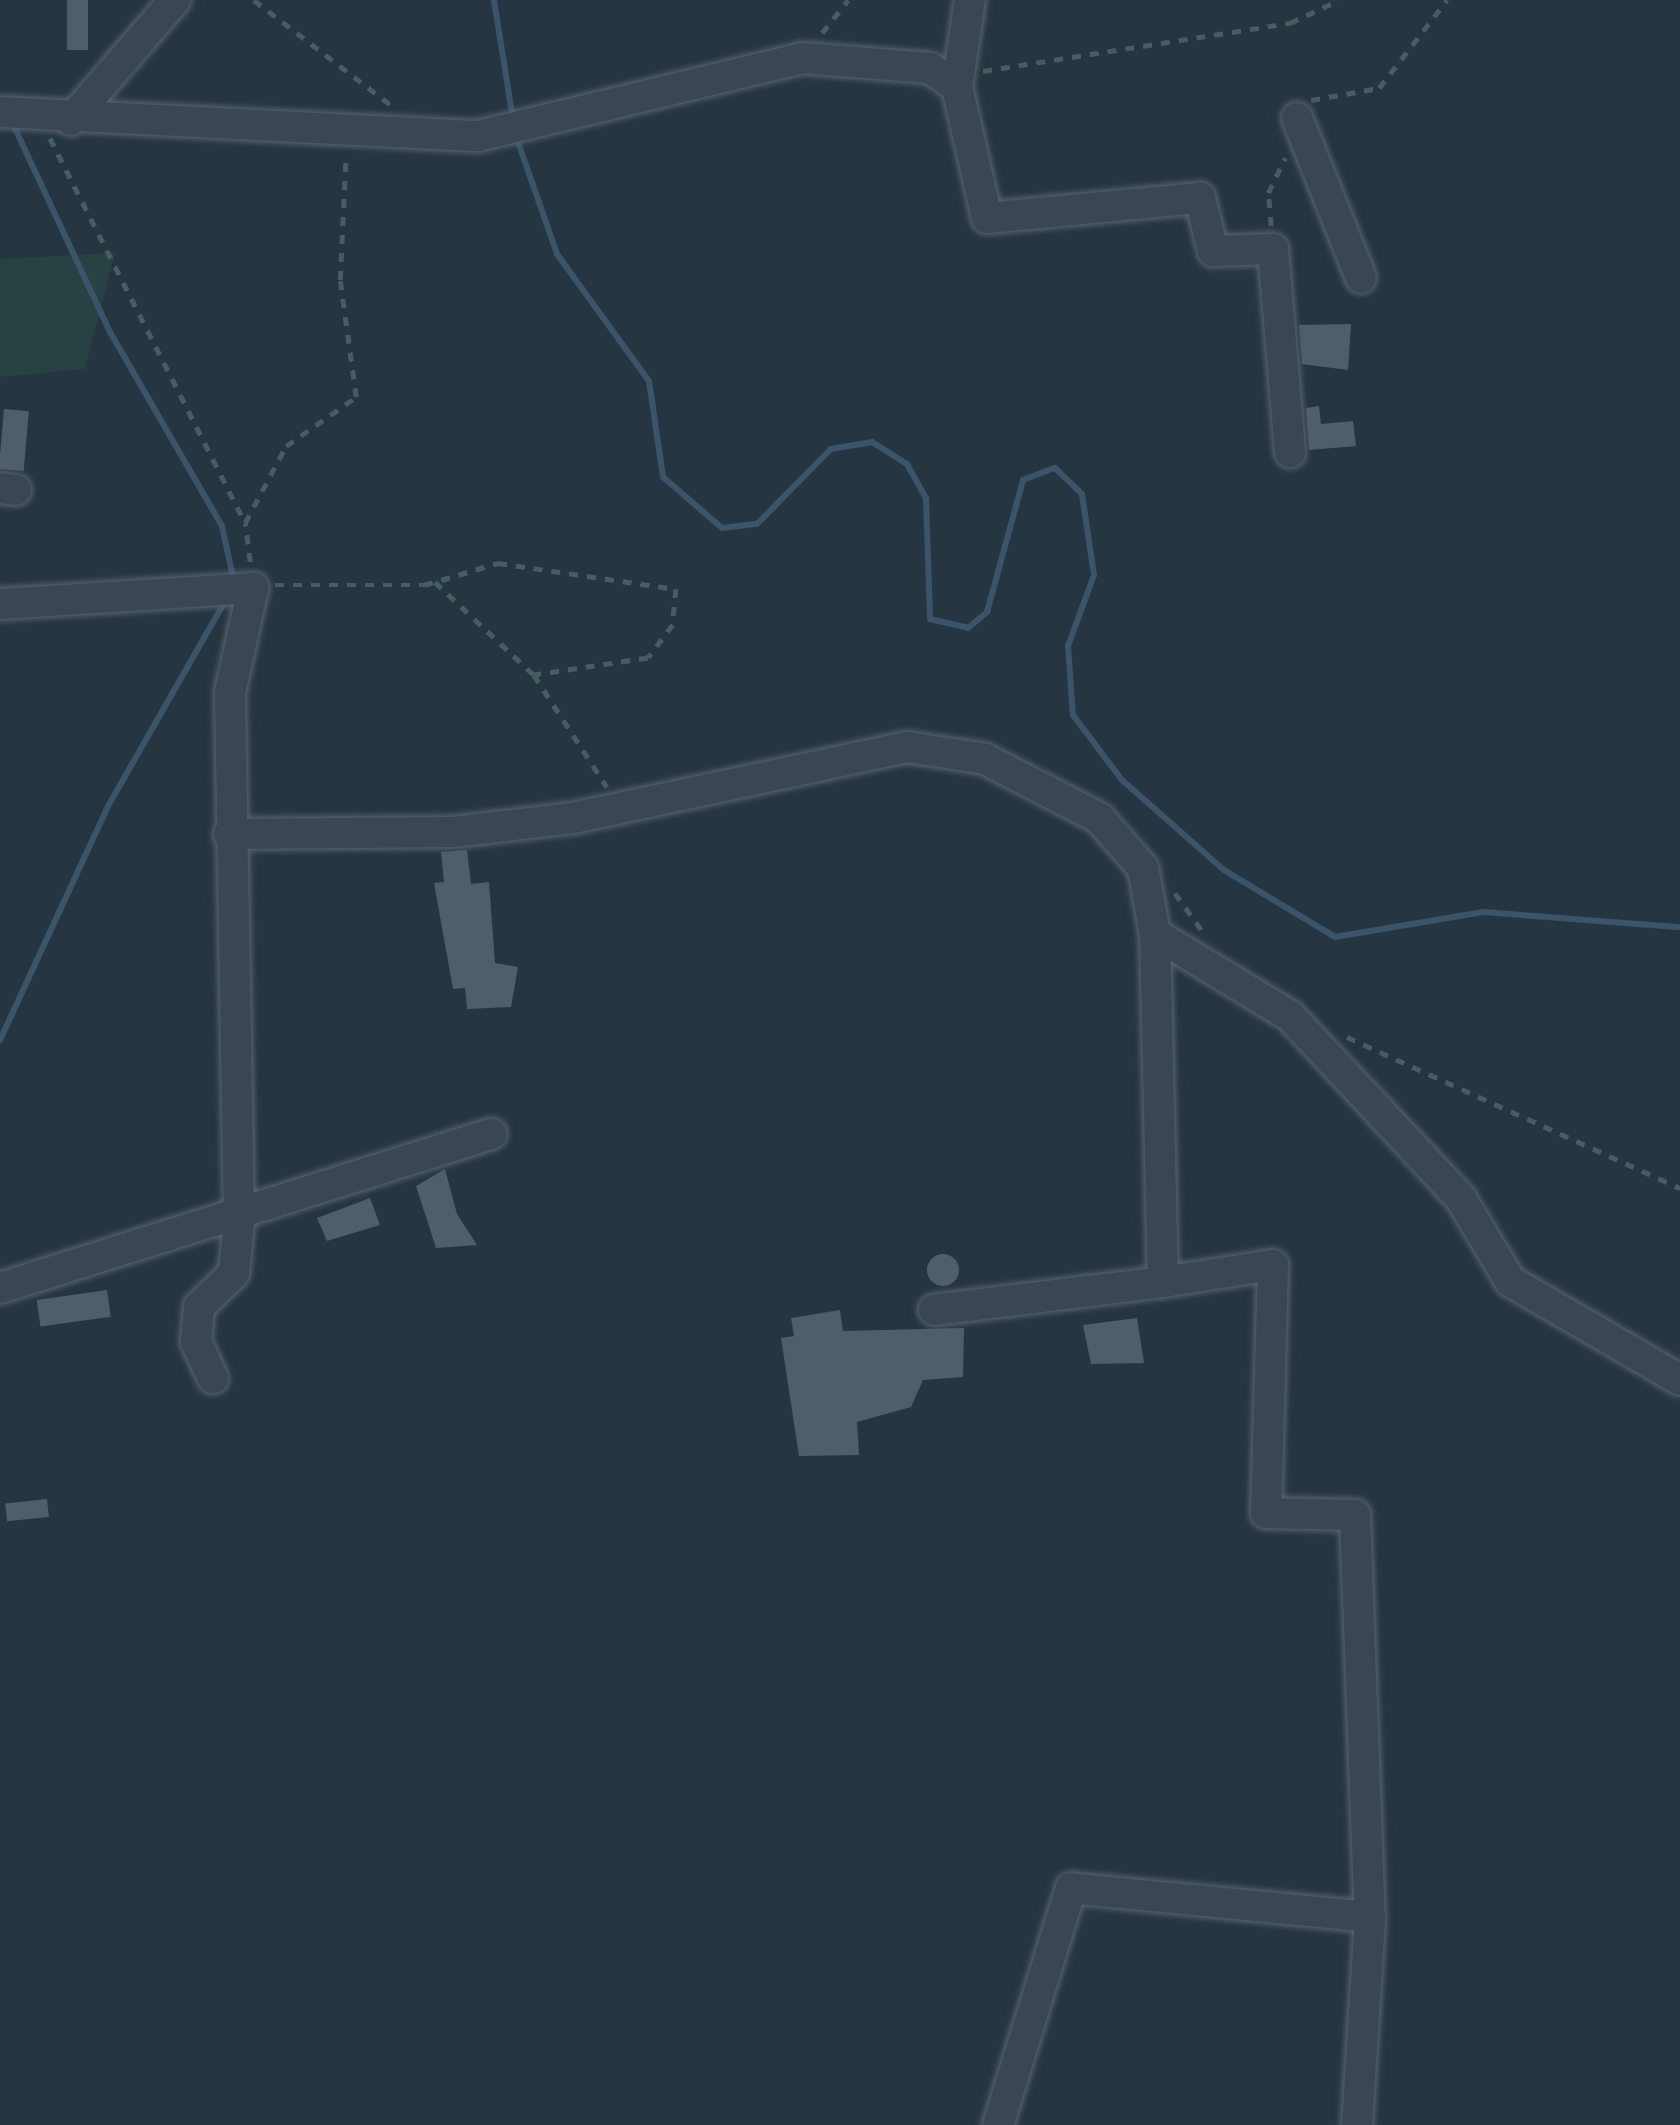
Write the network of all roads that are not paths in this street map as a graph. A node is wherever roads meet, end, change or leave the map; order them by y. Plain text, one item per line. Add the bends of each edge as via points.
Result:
1 (175, 0) edge
2 (970, 0) edge
3 (958, 87) junction
4 (33, 116) edge
5 (1297, 118) road end
6 (1360, 278) dead end
7 (1290, 452) dead end
8 (0, 604) edge
9 (229, 834) junction
10 (1155, 934) junction
11 (491, 1134) dead end
12 (239, 1221) junction
13 (1163, 1282) junction
14 (0, 1288) edge
15 (934, 1310) dead end
16 (213, 1378) dead end
17 (1680, 1380) edge
18 (1370, 1917) junction
19 (998, 2125) edge
20 (1357, 2125) edge

1 - 4 street
2 - 3 street
3 - 4 street via 930,68 802,58 492,132
3 - 7 street via 987,218 1199,198 1213,251 1274,249
5 - 6 street
8 - 9 street via 238,587
9 - 10 street via 453,832 620,807 907,747 949,750 1099,818 1143,868
9 - 12 street
10 - 13 street
10 - 17 street via 1290,1016 1462,1199 1510,1281
11 - 12 street
12 - 14 street
12 - 16 street via 234,1273 200,1307 196,1342
13 - 15 street
13 - 18 street via 1274,1265 1266,1513 1355,1515
18 - 19 street via 1071,1888
18 - 20 street

